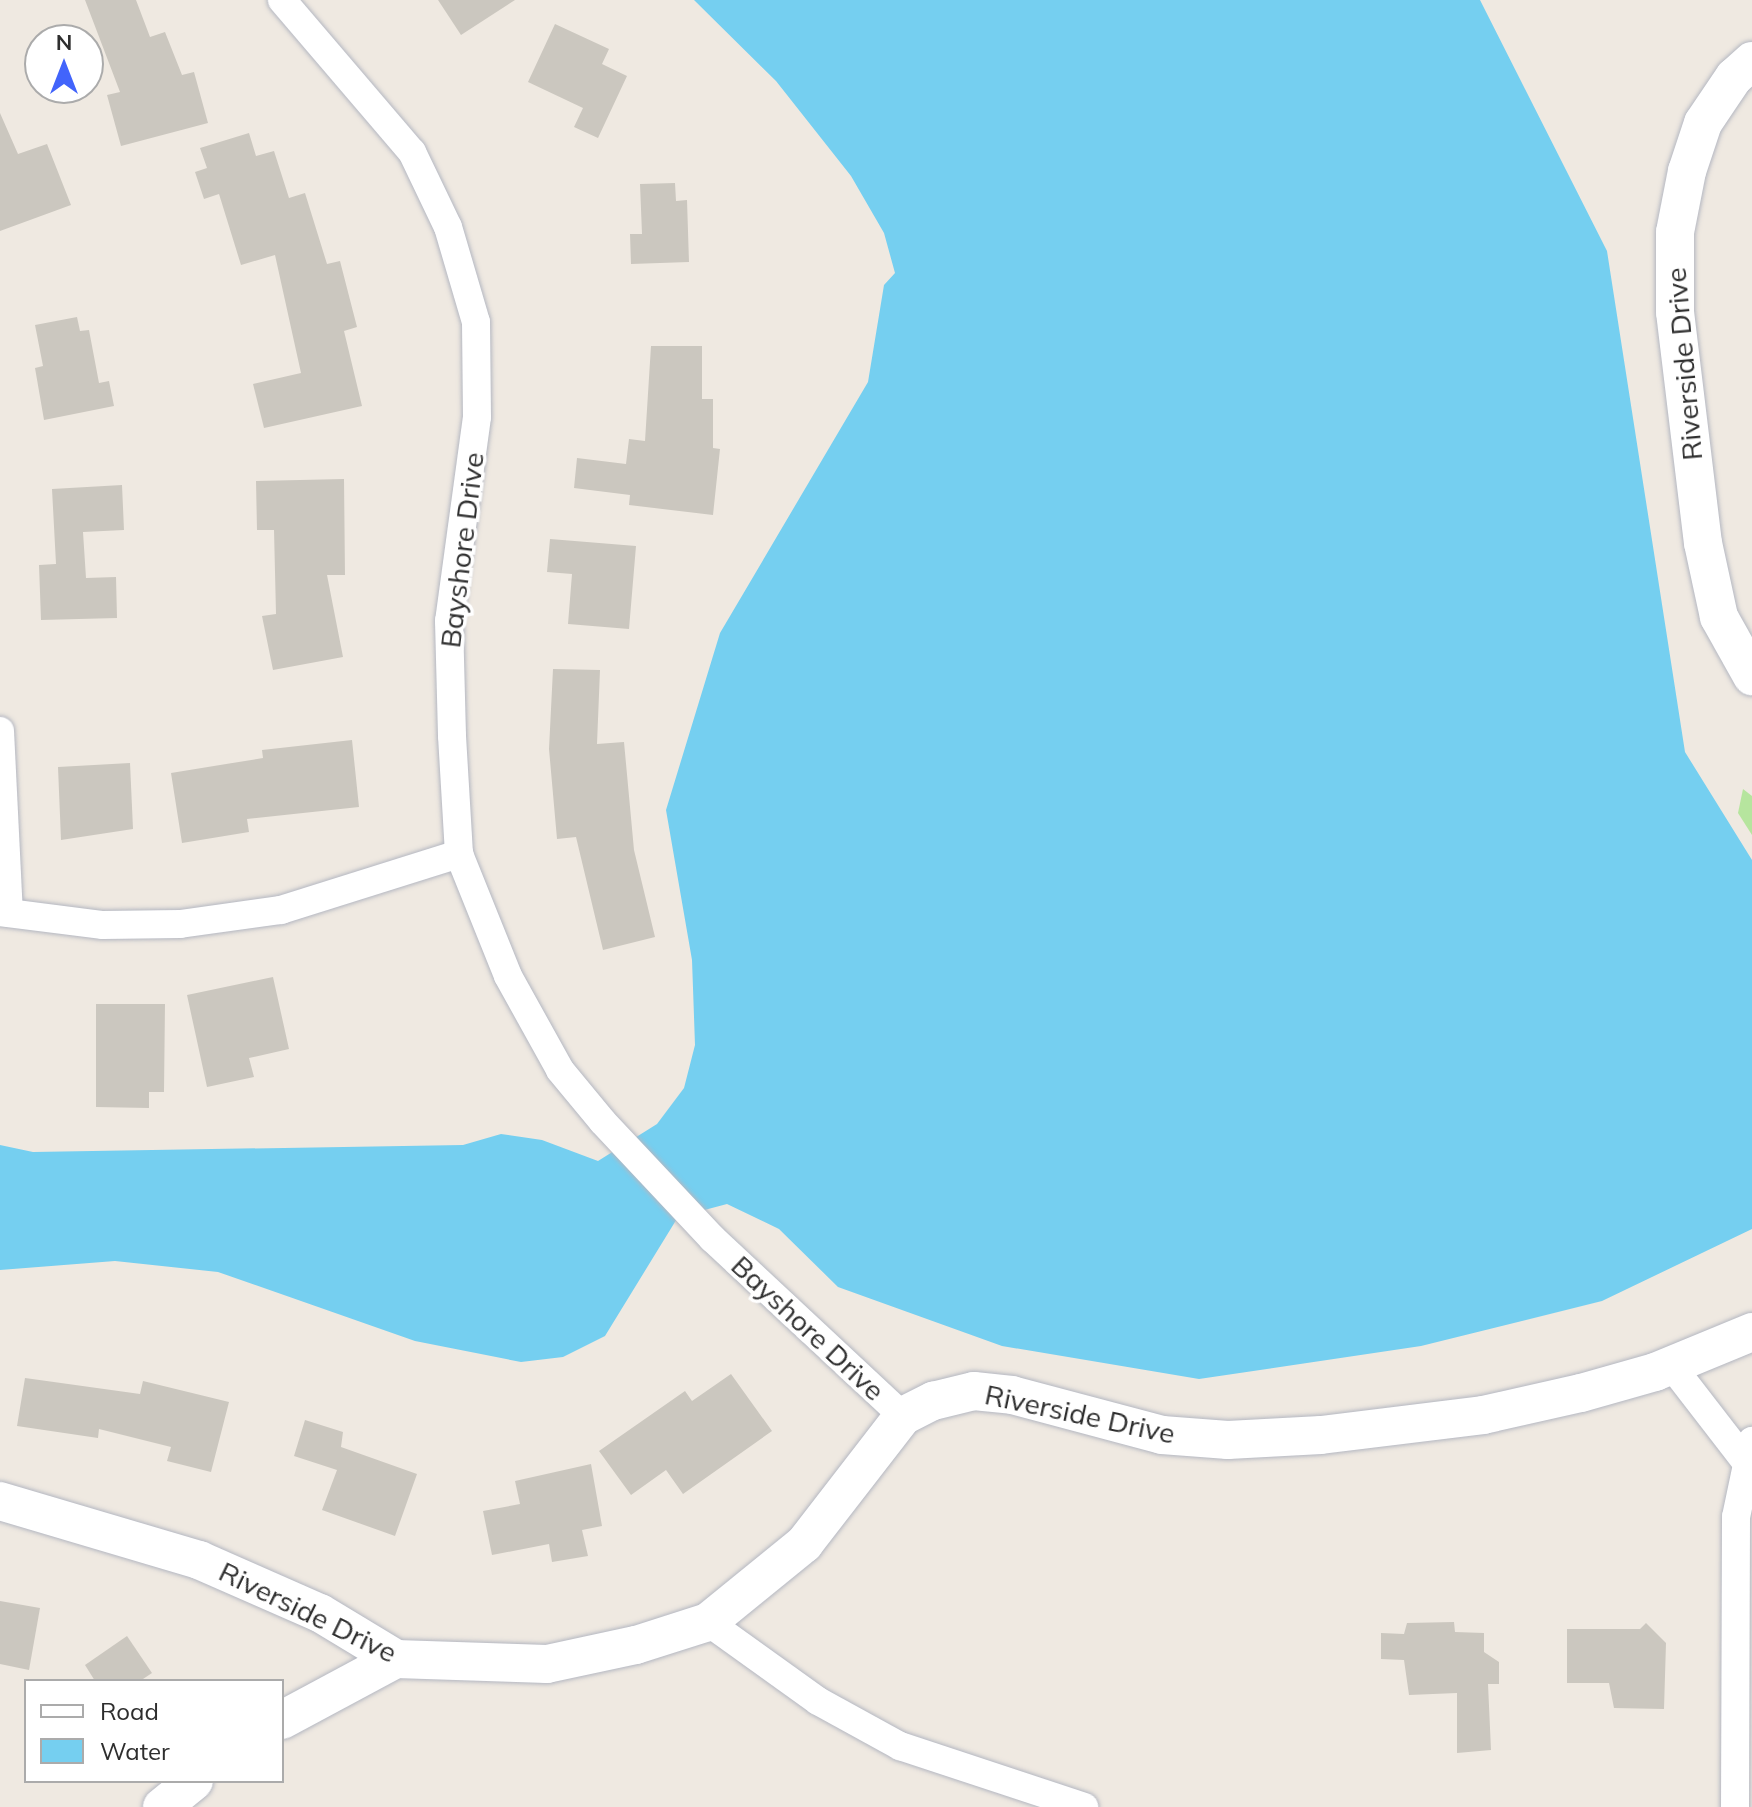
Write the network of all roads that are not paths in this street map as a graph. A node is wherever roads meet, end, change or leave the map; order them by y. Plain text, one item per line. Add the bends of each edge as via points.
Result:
1 (282, 0) edge
2 (1752, 61) edge
3 (1752, 676) edge
4 (0, 731) edge
5 (459, 854) junction
6 (5, 913) edge
7 (1752, 1332) edge
8 (1671, 1365) junction
9 (903, 1416) junction
10 (1749, 1451) edge
11 (0, 1501) edge
12 (708, 1622) junction
13 (396, 1659) junction
14 (284, 1719) edge
15 (192, 1783) edge
16 (162, 1807) edge
17 (1084, 1807) edge
18 (1735, 1807) edge

1 - 5 street, Bayshore Drive via 412,152 448,227 476,322 477,417 449,621
2 - 3 street, Riverside Drive via 1734,77 1703,123 1675,232 1675,296 1703,543 1719,617
4 - 6 street
5 - 6 street via 281,910 206,921 142,927
5 - 9 street, Bayshore Drive via 533,1029 603,1122 713,1239
7 - 8 street, Riverside Drive
8 - 9 street, Riverside Drive via 1518,1408 1321,1435 1228,1440 1162,1435 1012,1395 974,1391 933,1401
8 - 10 street
9 - 12 street, Riverside Drive via 804,1544
10 - 18 street via 1736,1517
11 - 13 street, Riverside Drive via 211,1565 320,1613
12 - 13 street, Riverside Drive via 636,1645 547,1664
12 - 17 street via 818,1701 900,1746
13 - 14 street
15 - 16 street

